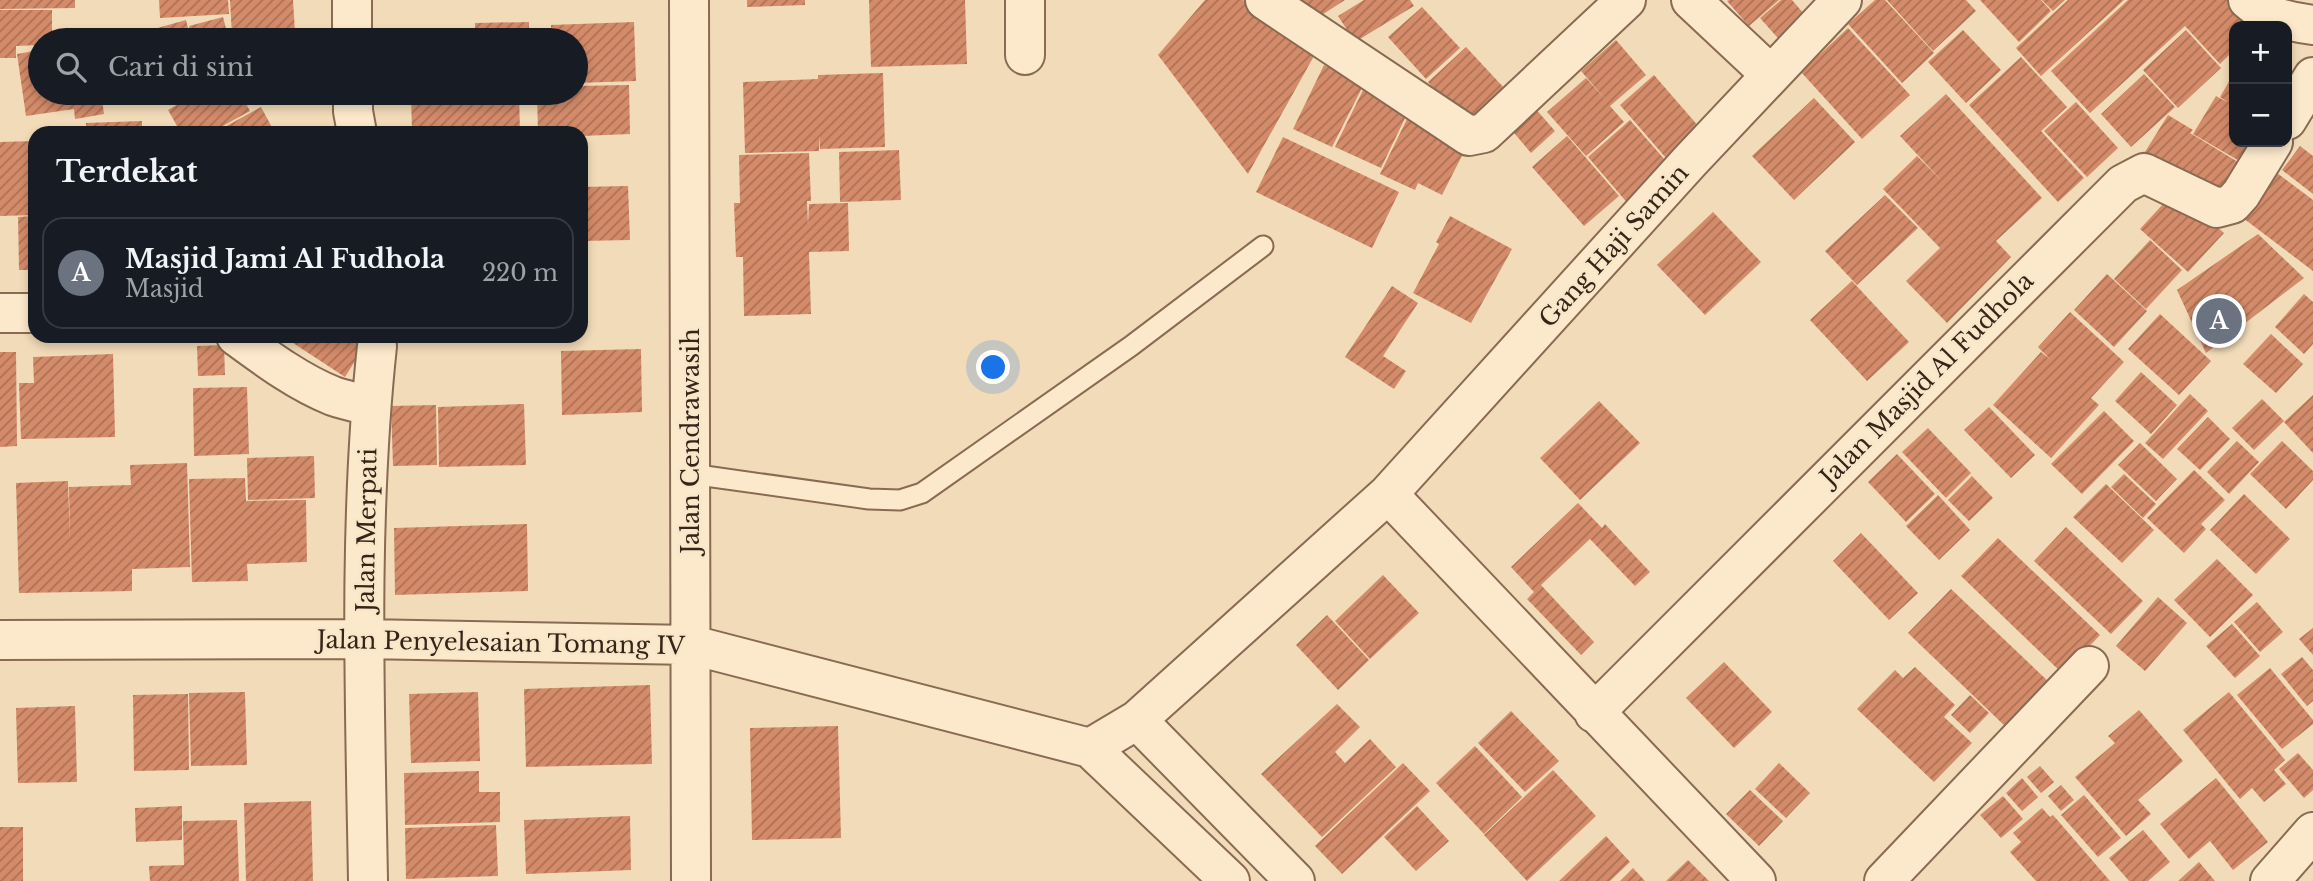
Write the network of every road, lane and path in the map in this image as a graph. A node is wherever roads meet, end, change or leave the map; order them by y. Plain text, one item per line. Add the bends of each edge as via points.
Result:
1 (352, 0) edge
2 (689, 0) edge
3 (1025, 0) edge
4 (1265, 0) edge
5 (1626, 0) edge
6 (1691, 0) edge
7 (1842, 0) edge
8 (2248, 0) edge
9 (2313, 25) edge
10 (352, 28) edge
11 (1025, 55) dead end
12 (1771, 75) junction
13 (2313, 77) edge
14 (353, 105) edge
15 (2292, 112) edge
16 (356, 126) edge
17 (2270, 147) edge
18 (1263, 246) dead end
19 (0, 313) edge
20 (28, 313) edge
21 (246, 343) edge
22 (377, 346) dead end
23 (370, 406) junction
24 (691, 474) junction
25 (1388, 494) junction
26 (364, 639) junction
27 (0, 640) edge
28 (692, 645) junction
29 (2089, 666) dead end
30 (1594, 713) junction
31 (1138, 720) junction
32 (1090, 748) junction
33 (2313, 832) edge
34 (368, 881) edge
35 (691, 881) edge
36 (1230, 881) edge
37 (1295, 881) edge
38 (1756, 881) edge
39 (1884, 881) edge
40 (2270, 881) edge

1 - 10 street
2 - 24 street, Jalan Cendrawasih
3 - 11 street
4 - 5 street via 1469,136 1484,133
6 - 12 street
7 - 12 street, Gang Haji Samin
8 - 9 street via 2261,12
12 - 25 street, Gang Haji Samin
13 - 15 street
14 - 16 street
17 - 30 street, Jalan Masjid Al Fudhola via 2241,194 2232,204 2217,208 2144,173 2123,184
18 - 24 lane via 1131,346 922,493 900,500 869,499
19 - 20 street
21 - 23 street via 307,383
22 - 23 street, Jalan Merpati
23 - 26 street, Jalan Merpati
24 - 28 street, Jalan Cendrawasih
25 - 30 street
25 - 31 street, Gang Haji Samin
26 - 27 street, Jalan Penyelesaian Tomang IV
26 - 28 street, Jalan Penyelesaian Tomang IV
26 - 34 street, Jalan Merpati
28 - 32 street, Jalan Penyelesaian Tomang IV
28 - 35 street, Jalan Cendrawasih
29 - 39 street
30 - 38 street
31 - 32 street
31 - 37 street
32 - 36 street, Jalan Penyelesaian Tomang IV
33 - 40 street

